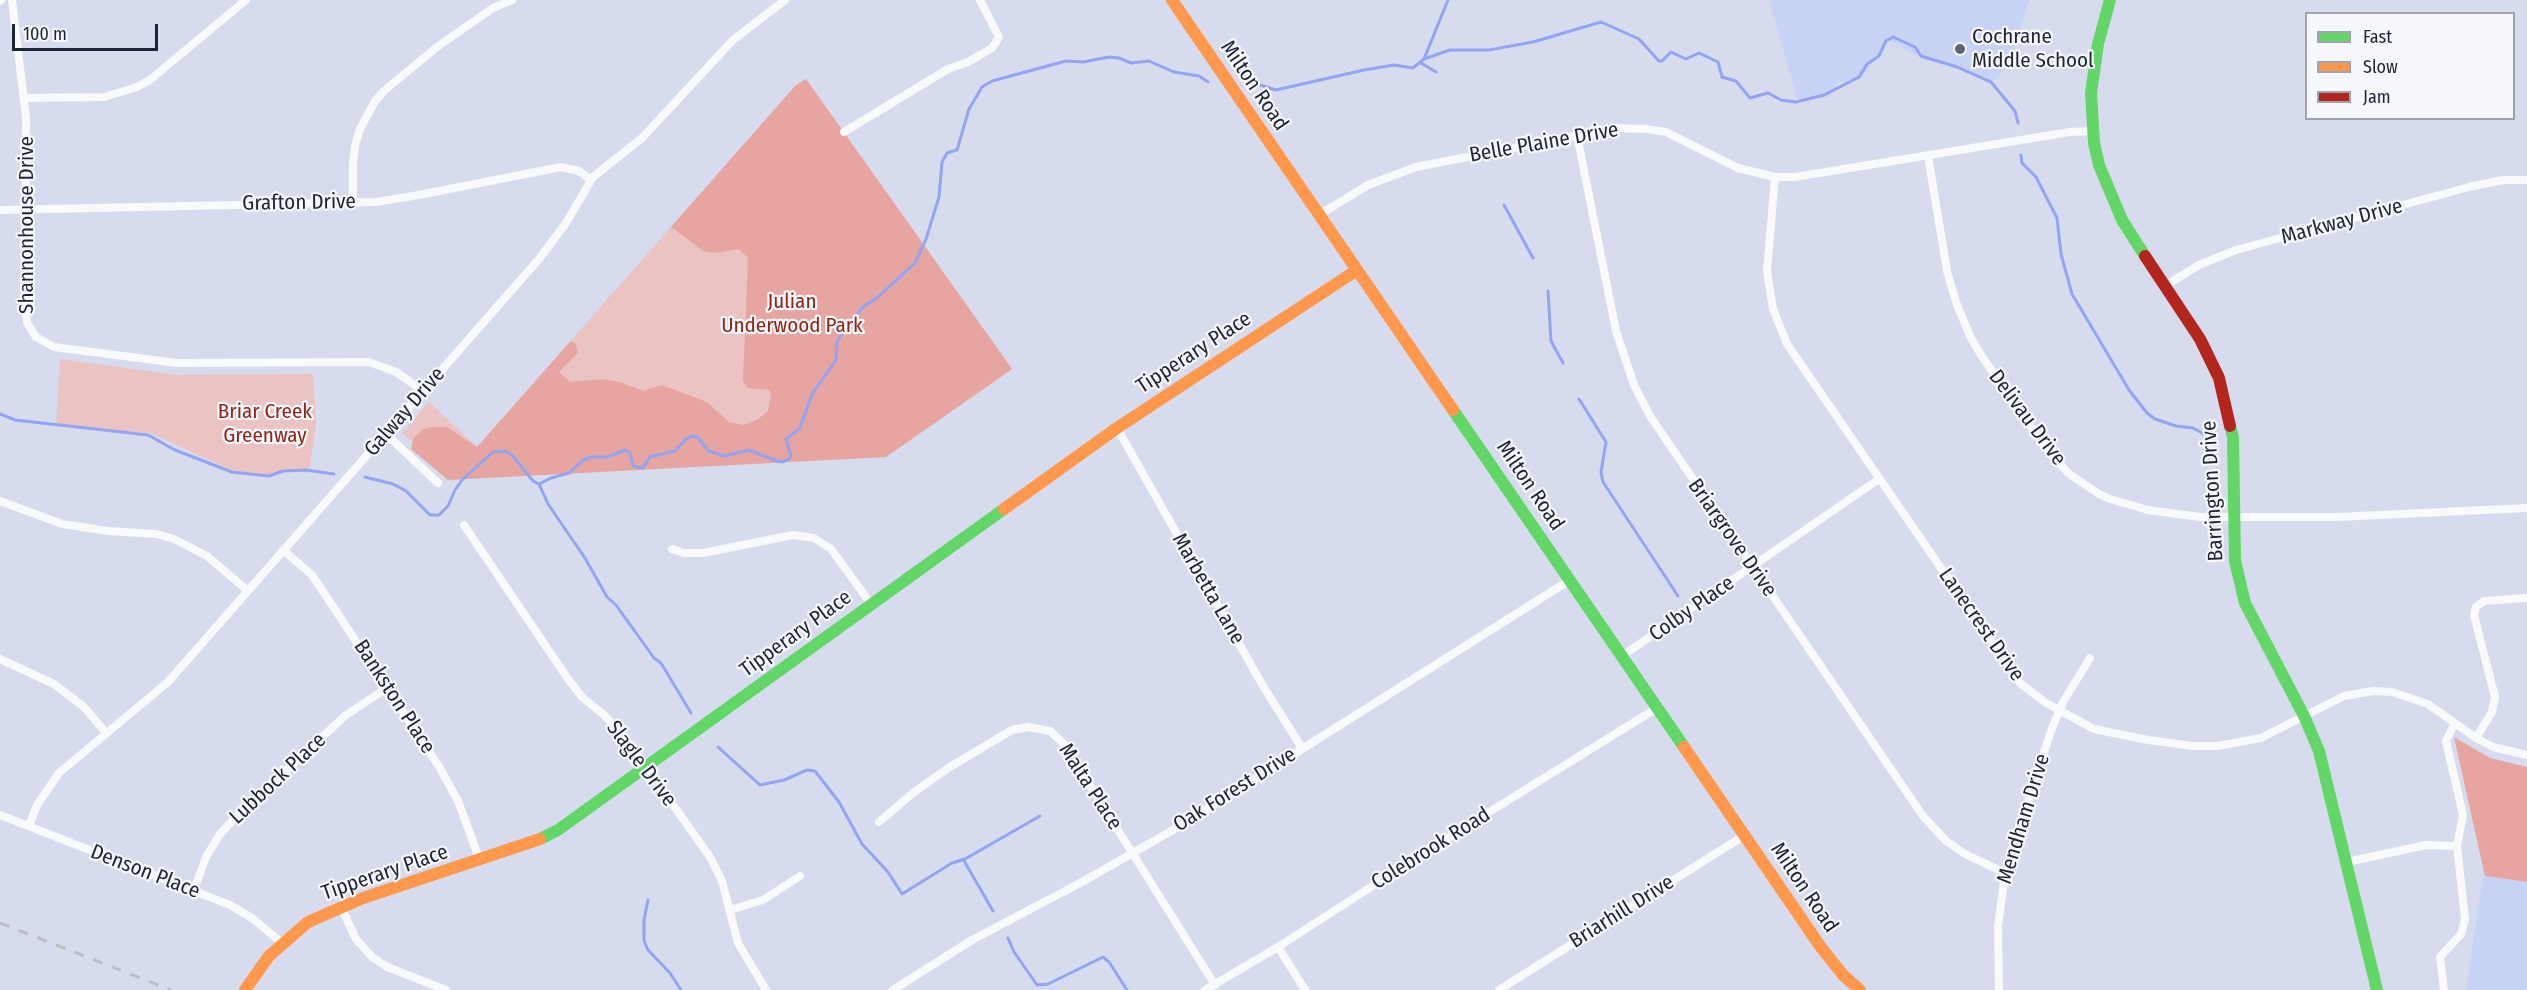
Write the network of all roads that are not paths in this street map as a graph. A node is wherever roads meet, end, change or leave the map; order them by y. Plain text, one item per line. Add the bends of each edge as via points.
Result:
1 (12, 0) edge
2 (246, 0) edge
3 (512, 0) edge
4 (785, 0) edge
5 (980, 0) edge
6 (1172, 0) edge
7 (2110, 0) edge
8 (25, 98) junction
9 (2092, 131) junction
10 (844, 132) dead end
11 (1577, 135) junction
12 (1928, 156) junction
13 (1775, 177) junction
14 (591, 180) junction
15 (2527, 180) edge
16 (353, 202) junction
17 (26, 209) junction
18 (0, 210) edge
19 (1319, 215) junction
20 (1357, 270) junction
21 (2165, 286) junction
22 (423, 391) junction
23 (1118, 428) junction
24 (386, 434) junction
25 (1879, 479) junction
26 (438, 483) dead end
27 (0, 501) edge
28 (2527, 508) edge
29 (2233, 517) junction
30 (464, 525) dead end
31 (672, 549) dead end
32 (283, 550) junction
33 (1752, 567) junction
34 (1570, 580) junction
35 (248, 591) junction
36 (2527, 598) edge
37 (871, 604) junction
38 (1622, 656) junction
39 (0, 658) edge
40 (2090, 658) dead end
41 (387, 688) junction
42 (1657, 708) junction
43 (2059, 710) junction
44 (2304, 716) junction
45 (2455, 723) junction
46 (106, 733) junction
47 (2476, 738) junction
48 (1302, 748) junction
49 (2527, 755) edge
50 (645, 767) junction
51 (0, 815) edge
52 (879, 822) dead end
53 (29, 826) junction
54 (1745, 835) junction
55 (2457, 846) junction
56 (1133, 854) junction
57 (480, 861) junction
58 (2347, 862) junction
59 (2005, 873) junction
60 (800, 876) dead end
61 (194, 890) junction
62 (341, 907) junction
63 (730, 910) junction
64 (282, 943) junction
65 (1278, 947) junction
66 (1215, 985) junction
67 (245, 990) edge
68 (446, 990) edge
69 (766, 990) edge
70 (893, 990) edge
71 (1205, 990) edge
72 (1305, 990) edge
73 (1499, 990) edge
74 (1860, 990) edge
75 (2000, 990) edge
76 (2377, 990) edge
77 (2444, 990) edge

1 - 8 street, Shannonhouse Drive
2 - 8 street via 137,87 104,97
3 - 16 street via 484,14 437,47 375,101 355,146
4 - 14 street, Galway Drive via 733,40 642,138
5 - 10 street via 999,37 992,48 948,69
6 - 19 street, Milton Road
7 - 9 street, Barrington Drive via 2092,72
8 - 17 street, Shannonhouse Drive
9 - 12 street, Belle Plaine Drive
9 - 21 street, Barrington Drive via 2112,201
11 - 13 street, Belle Plaine Drive via 1629,127 1666,132 1727,164
11 - 19 street, Belle Plaine Drive via 1416,167 1368,185
11 - 33 street, Briargrove Drive via 1616,330 1634,385 1669,446
12 - 13 street, Belle Plaine Drive via 1818,175
12 - 29 street, Delivau Drive via 1947,271 1956,302 1981,355 2054,459 2083,484 2110,499 2172,514
13 - 25 street, Lanecrest Drive via 1767,255 1773,309 1787,344
14 - 16 street, Grafton Drive via 579,171 561,167 400,199
14 - 22 street, Galway Drive via 550,246
15 - 21 street, Markway Drive via 2480,184 2236,250 2199,265
16 - 17 street, Grafton Drive
17 - 18 street, Grafton Drive
17 - 22 street, Shannonhouse Drive via 27,323 36,337 48,345 177,363 369,362 396,372
19 - 20 street, Milton Road
20 - 23 street, Tipperary Place
20 - 34 street, Milton Road
21 - 29 street, Barrington Drive via 2210,357 2225,398 2233,437
22 - 24 street, Galway Drive
23 - 37 street, Tipperary Place
23 - 48 street, Marbetta Lane
24 - 26 street
24 - 32 street, Galway Drive
25 - 33 street, Colby Place
25 - 43 street, Lanecrest Drive via 2015,678
27 - 35 street via 62,524 174,539 207,556
28 - 29 street, Delivau Drive via 2338,517
29 - 44 street, Barrington Drive via 2235,561 2245,603
30 - 50 street, Slagle Drive via 568,680 625,737
31 - 37 street via 703,553 793,535 814,538 831,549
32 - 35 street, Galway Drive
32 - 41 street, Bankston Place via 312,575
33 - 38 street, Colby Place
33 - 59 street, Briargrove Drive via 1923,816 1946,841
34 - 38 street, Milton Road
34 - 48 street, Oak Forest Drive
35 - 46 street, Galway Drive via 168,682
36 - 47 street via 2484,601 2476,607 2474,615 2495,697 2492,712
37 - 50 street, Tipperary Place
38 - 42 street, Milton Road
39 - 46 street via 54,684 84,707
40 - 43 street, Mendham Drive
41 - 57 street, Bankston Place via 448,781
41 - 61 street, Lubbock Place via 346,716 235,818 206,857
42 - 54 street, Milton Road
42 - 65 street, Colebrook Road
43 - 44 street, Lanecrest Drive via 2094,729 2192,746 2252,740
43 - 59 street, Mendham Drive
44 - 45 street, Lanecrest Drive via 2344,696 2373,691 2421,700
44 - 58 street, Barrington Drive via 2325,769
45 - 47 street, Lanecrest Drive
45 - 55 street via 2446,741 2463,815
46 - 53 street, Galway Drive via 59,773 37,805
47 - 49 street, Lanecrest Drive via 2493,747
48 - 56 street, Oak Forest Drive
50 - 57 street, Tipperary Place via 546,837
50 - 63 street, Slagle Drive via 710,856
51 - 53 street, Denson Place
52 - 56 street, Malta Place via 922,787 990,743 1020,728 1042,729 1064,744
53 - 61 street, Denson Place
54 - 73 street, Briarhill Drive
54 - 74 street, Milton Road via 1825,953
55 - 58 street via 2426,845
55 - 77 street via 2465,919 2461,934 2440,957
56 - 66 street, Malta Place
56 - 70 street, Oak Forest Drive via 972,940
57 - 62 street, Tipperary Place
58 - 76 street, Barrington Drive
59 - 75 street, Mendham Drive via 1998,927
60 - 63 street via 763,900
61 - 64 street, Denson Place via 243,913
62 - 64 street, Tipperary Place via 308,922
62 - 68 street via 356,939 372,957 387,967
63 - 69 street, Slagle Drive via 744,956
64 - 67 street, Tipperary Place
65 - 66 street, Colebrook Road
65 - 72 street
66 - 71 street, Colebrook Road

